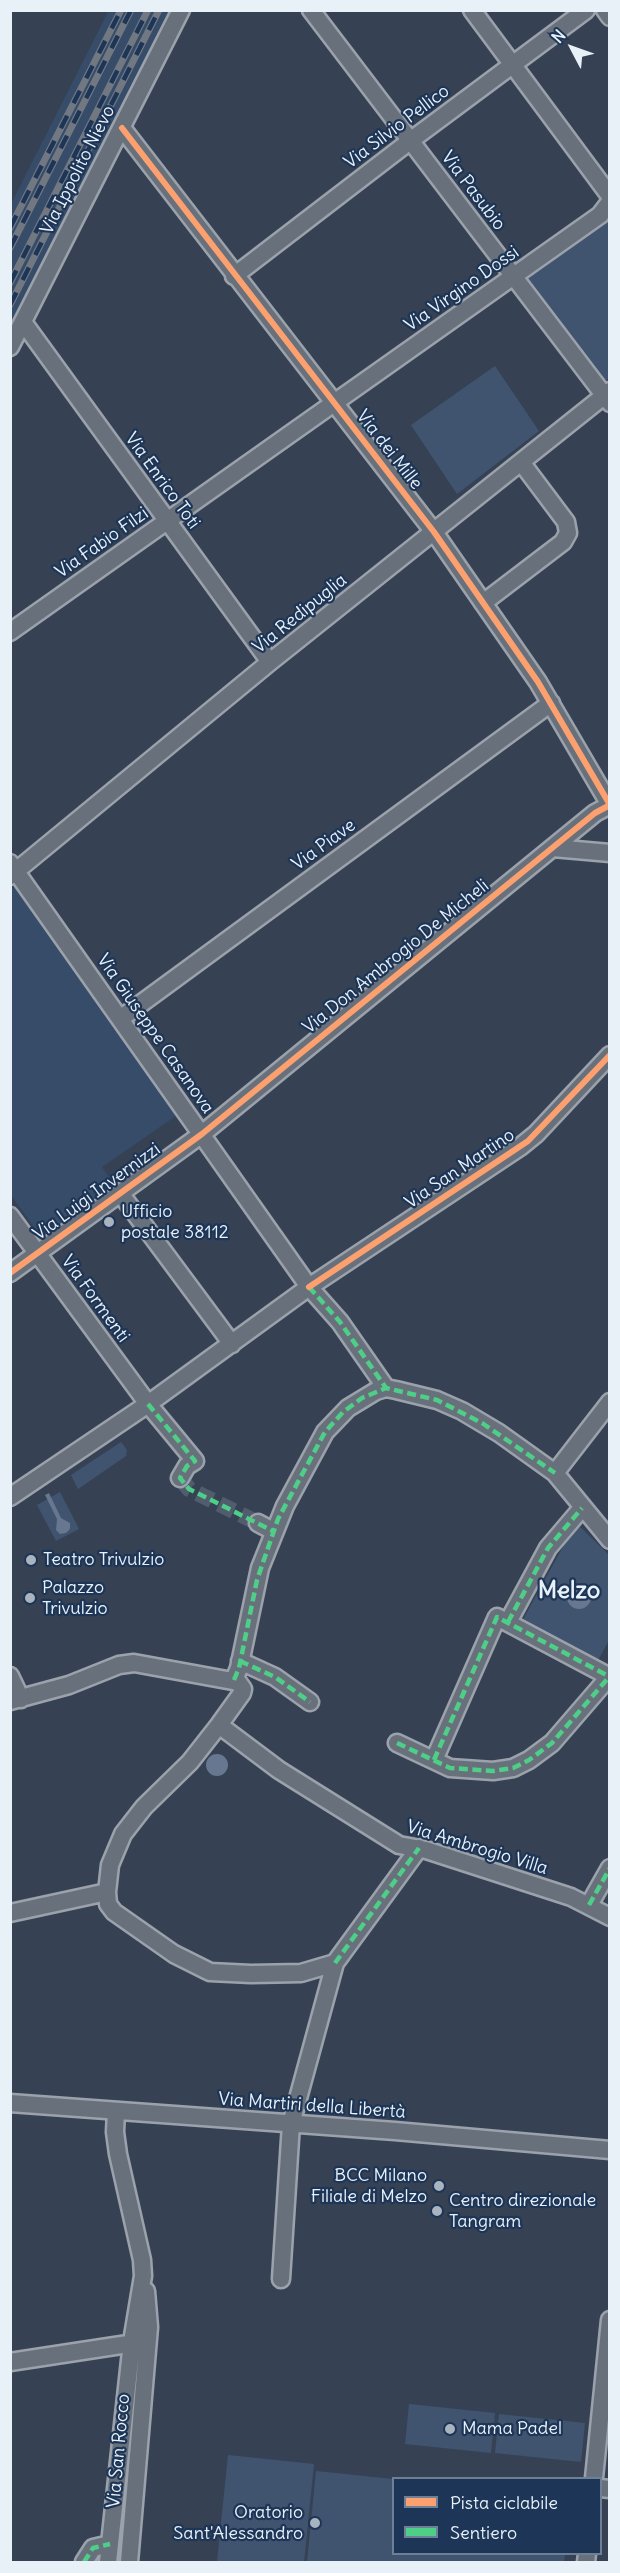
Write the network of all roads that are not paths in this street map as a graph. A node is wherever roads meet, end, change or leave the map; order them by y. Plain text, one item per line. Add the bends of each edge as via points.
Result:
1 (181, 10) edge
2 (311, 10) edge
3 (471, 10) edge
4 (586, 10) edge
5 (605, 10) edge
6 (609, 17) edge
7 (512, 65) junction
8 (122, 128) junction
9 (410, 141) junction
10 (609, 196) edge
11 (609, 202) edge
12 (234, 276) junction
13 (513, 277) junction
14 (23, 322) junction
15 (10, 347) edge
16 (607, 396) edge
17 (334, 404) junction
18 (521, 462) junction
19 (168, 521) junction
20 (434, 532) junction
21 (483, 603) junction
22 (10, 632) edge
23 (270, 662) junction
24 (551, 703) junction
25 (609, 805) edge
26 (553, 848) junction
27 (609, 853) edge
28 (13, 870) edge
29 (120, 1019) junction
30 (609, 1055) edge
31 (202, 1134) junction
32 (120, 1193) junction
33 (10, 1216) edge
34 (38, 1254) junction
35 (10, 1273) edge
36 (309, 1287) junction
37 (232, 1344) junction
38 (387, 1388) junction
39 (609, 1402) edge
40 (148, 1404) junction
41 (555, 1473) junction
42 (180, 1478) dead end
43 (10, 1497) edge
44 (582, 1508) junction
45 (258, 1523) tunnel mouth
46 (273, 1531) junction
47 (609, 1540) edge
48 (508, 1622) junction
49 (240, 1661) junction
50 (10, 1676) edge
51 (609, 1677) edge
52 (239, 1684) junction
53 (16, 1700) edge
54 (310, 1702) dead end
55 (219, 1725) junction
56 (397, 1743) dead end
57 (434, 1760) junction
58 (419, 1848) junction
59 (609, 1868) edge
60 (106, 1892) junction
61 (589, 1905) junction
62 (10, 1913) edge
63 (609, 1917) edge
64 (335, 1963) junction
65 (10, 2103) edge
66 (116, 2111) junction
67 (291, 2124) junction
68 (609, 2150) edge
69 (281, 2279) dead end
70 (609, 2320) edge
71 (140, 2343) junction
72 (608, 2361) edge
73 (10, 2362) edge
74 (594, 2477) edge
75 (109, 2557) edge
76 (84, 2562) edge
77 (129, 2562) edge

1 - 8 street, Via Ippolito Nievo
2 - 9 street, Via Pasubio
3 - 7 street
4 - 7 street, Via Silvio Pellico
5 - 6 street
7 - 9 street, Via Silvio Pellico
7 - 10 street
8 - 12 street, Via dei Mille
8 - 14 street, Via Ippolito Nievo
9 - 12 street, Via Silvio Pellico
9 - 13 street, Via Pasubio
11 - 13 street, Via Virgino Dossi via 600,215
12 - 17 street, Via dei Mille
13 - 16 street, Via Pasubio
13 - 17 street, Via Virgino Dossi
14 - 15 street, Via Ippolito Nievo
14 - 19 street, Via Enrico Toti
16 - 18 street, Via Redipuglia
17 - 19 street, Via Fabio Filzi
17 - 20 street, Via dei Mille
18 - 20 street, Via Redipuglia
18 - 21 street via 566,522 568,533 563,542
19 - 22 street, Via Fabio Filzi
19 - 23 street, Via Enrico Toti
20 - 21 street, Via dei Mille
20 - 23 street, Via Redipuglia
21 - 24 street, Via dei Mille
23 - 28 street, Via Redipuglia
24 - 25 street, Via dei Mille
24 - 29 street, Via Piave
25 - 26 street, Via Don Ambrogio De Micheli
26 - 27 street
26 - 31 street, Via Don Ambrogio De Micheli
28 - 29 street, Via Giuseppe Casanova
29 - 31 street, Via Giuseppe Casanova
30 - 36 street, Via San Martino via 528,1141
31 - 32 street, Via Luigi Invernizzi
31 - 36 street, Via Giuseppe Casanova
32 - 34 street, Via Luigi Invernizzi
32 - 37 street
33 - 34 street, Via Formenti
34 - 35 street, Via Luigi Invernizzi
34 - 40 street, Via Formenti
36 - 37 street, Via San Martino
36 - 38 street, Via Giuseppe Casanova via 340,1322
37 - 40 street, Via San Martino
38 - 41 street via 462,1411
38 - 46 street via 358,1401 325,1432
39 - 41 street
40 - 42 street, Via Formenti via 195,1461
40 - 43 street, Via San Martino
41 - 44 street
44 - 47 street
44 - 48 street via 549,1548
45 - 46 street
46 - 49 street via 255,1587
48 - 51 street
48 - 57 street via 497,1617
49 - 52 street
49 - 54 street via 275,1677
50 - 53 street
51 - 57 street via 558,1737 521,1764 493,1771 450,1768
52 - 53 street via 134,1663
52 - 55 street via 240,1697
55 - 58 street, Via Ambrogio Villa via 272,1766 395,1843
55 - 60 street via 123,1834 110,1865
56 - 57 street
58 - 61 street, Via Ambrogio Villa
58 - 64 street
59 - 61 street
60 - 62 street
60 - 64 street via 114,1912 183,1960 210,1972 294,1973
61 - 63 street, Via Ambrogio Villa
64 - 67 street
65 - 66 street, Via Martiri della Libertà
66 - 67 street, Via Martiri della Libertà
66 - 71 street, Via San Rocco via 118,2154 142,2260 148,2306
67 - 68 street, Via Martiri della Libertà
67 - 69 street
70 - 72 street
71 - 73 street
71 - 75 street, Via San Rocco
71 - 77 street, Via San Rocco
72 - 74 street
75 - 76 street, Via San Rocco via 93,2548

